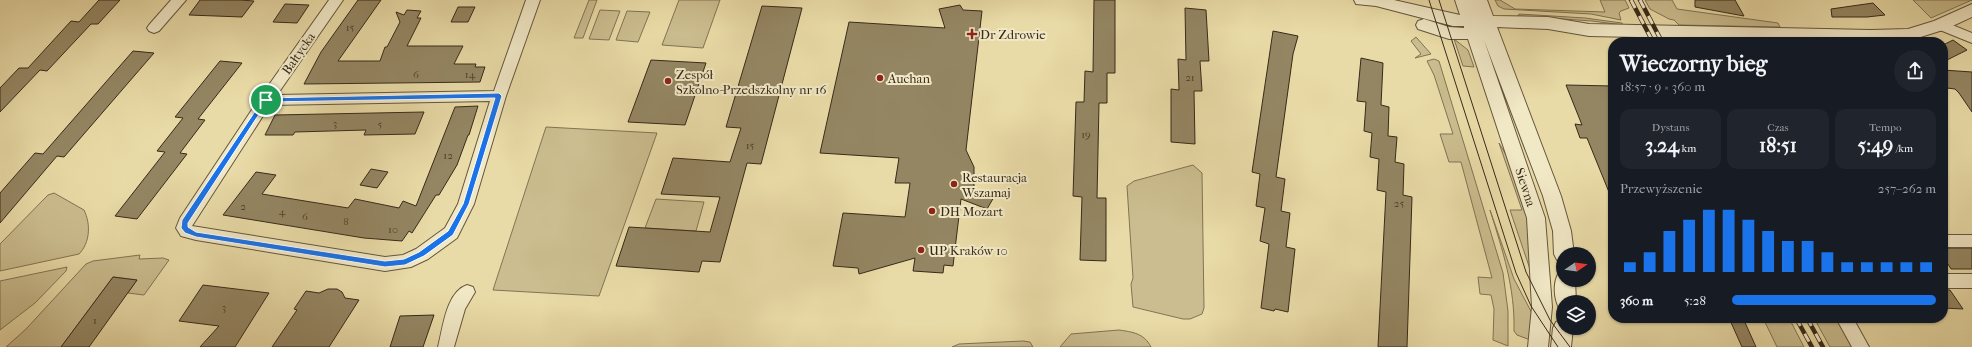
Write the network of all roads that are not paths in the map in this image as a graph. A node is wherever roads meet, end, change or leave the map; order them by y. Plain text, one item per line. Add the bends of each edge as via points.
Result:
1 (179, 0) edge
2 (336, 0) edge
3 (533, 0) edge
4 (1349, 0) edge
5 (1362, 0) edge
6 (1463, 0) edge
7 (1479, 0) edge
8 (1972, 10) edge
9 (1940, 25) junction
10 (154, 28) dead end
11 (1473, 28) junction
12 (1490, 28) junction
13 (1886, 37) edge
14 (1905, 37) edge
15 (1972, 38) edge
16 (499, 96) junction
17 (266, 100) junction
18 (1948, 241) edge
19 (1972, 241) edge
20 (1563, 247) edge
21 (1948, 281) edge
22 (1972, 281) edge
23 (467, 292) dead end
24 (1847, 323) edge
25 (1563, 335) edge
26 (446, 347) edge
27 (1538, 347) edge
28 (1561, 347) edge
29 (1861, 347) edge

1 - 10 street
2 - 17 street, Bałtycka
3 - 16 street
4 - 11 street via 1369,10 1449,33
5 - 11 street via 1390,5
6 - 11 street, Siewna
7 - 12 street, Siewna
8 - 9 street
9 - 14 street
9 - 15 street
11 - 12 street
11 - 27 street, Siewna via 1536,218 1542,307
12 - 13 street via 1558,34 1589,30
12 - 20 street, Siewna via 1552,196 1562,231
16 - 17 street
16 - 17 street, Bałtycka via 466,204 451,233 438,244 405,262 385,264 196,234 184,228 185,222
18 - 19 street
21 - 22 street
23 - 26 street via 457,306
24 - 29 street
25 - 28 street

